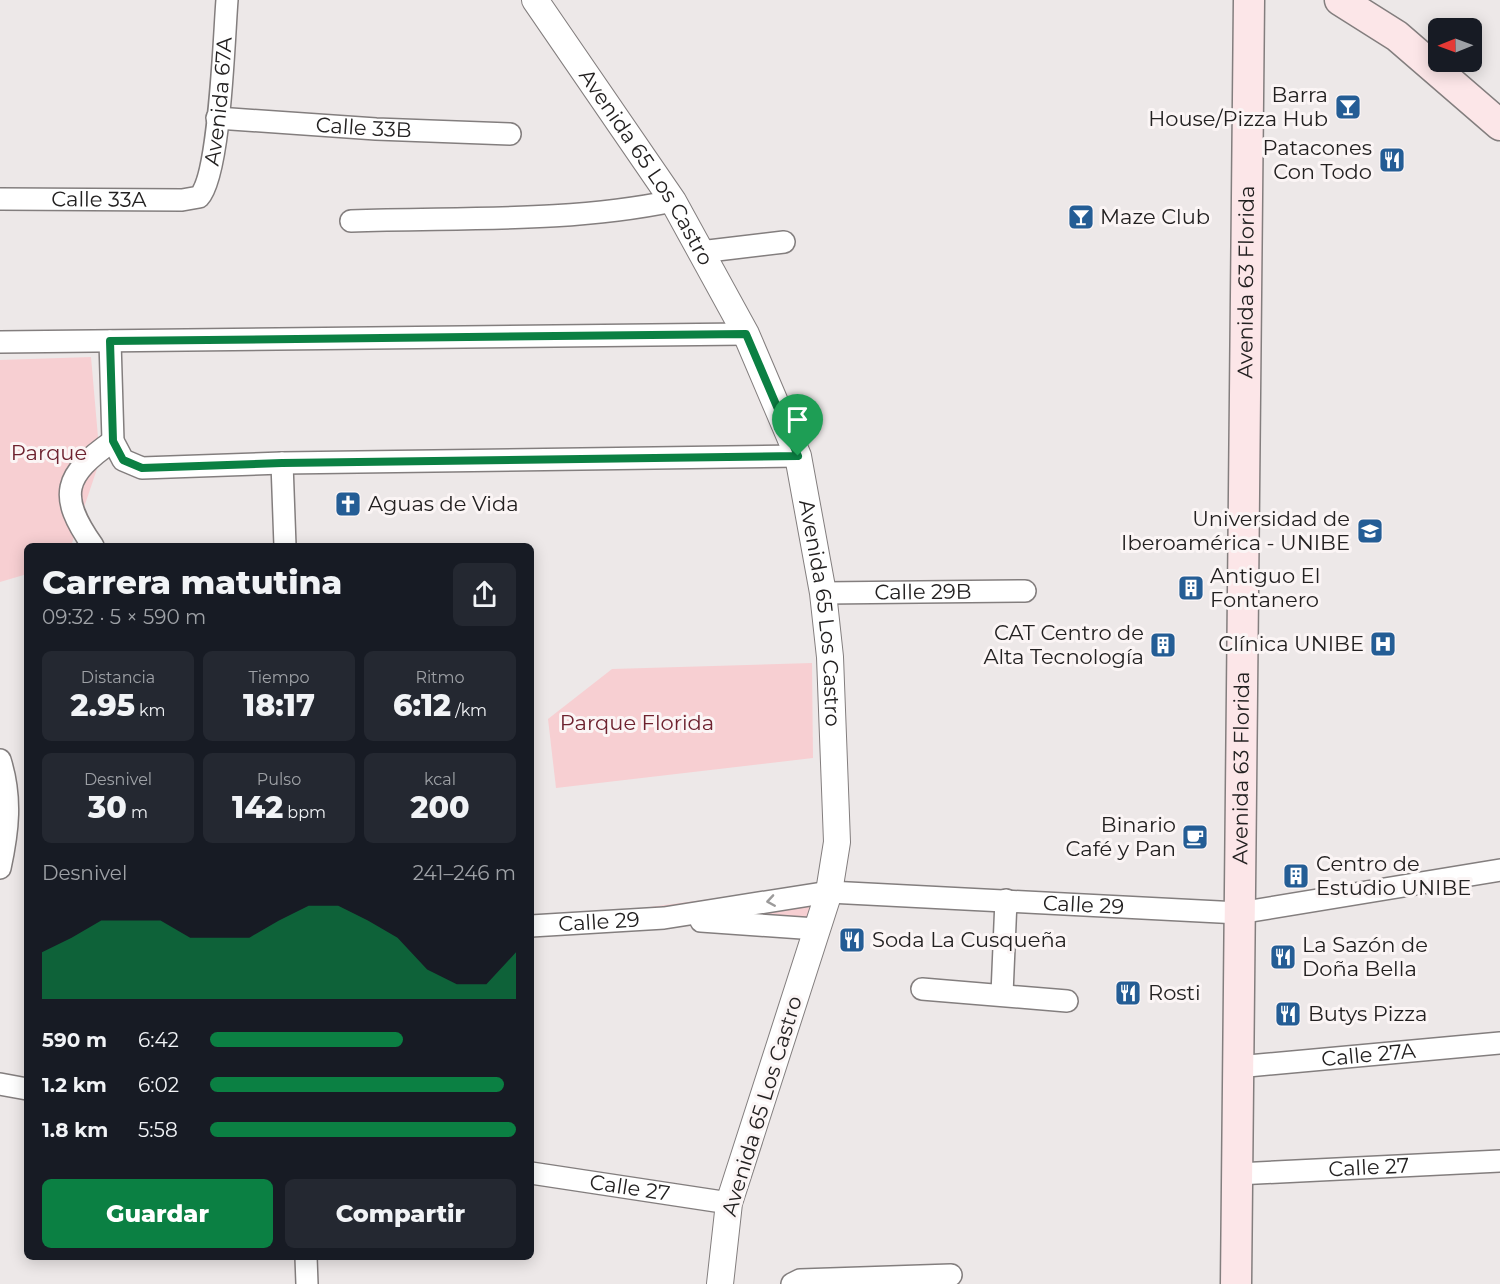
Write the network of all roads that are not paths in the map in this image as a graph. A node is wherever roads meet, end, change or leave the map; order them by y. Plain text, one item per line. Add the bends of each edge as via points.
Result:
1 (227, 0) edge
2 (535, 0) edge
3 (1249, 0) edge
4 (1340, 0) edge
5 (217, 118) junction
6 (1500, 125) edge
7 (510, 134) dead end
8 (199, 197) joint
9 (0, 198) edge
10 (673, 201) junction
11 (351, 221) dead end
12 (784, 242) dead end
13 (700, 252) junction
14 (746, 334) junction
15 (110, 341) junction
16 (0, 342) edge
17 (113, 441) junction
18 (798, 456) junction
19 (282, 463) junction
20 (91, 543) edge
21 (285, 543) edge
22 (1025, 591) dead end
23 (823, 593) junction
24 (0, 760) edge
25 (0, 868) edge
26 (1500, 870) edge
27 (829, 891) junction
28 (1006, 900) junction
29 (1239, 913) junction
30 (664, 918) junction
31 (534, 926) edge
32 (816, 929) junction
33 (922, 989) dead end
34 (1002, 994) junction
35 (1067, 1001) dead end
36 (1500, 1043) edge
37 (1237, 1066) junction
38 (0, 1084) edge
39 (24, 1088) edge
40 (1500, 1161) edge
41 (534, 1173) edge
42 (1237, 1174) junction
43 (729, 1203) junction
44 (306, 1260) edge
45 (951, 1275) dead end
46 (307, 1284) edge
47 (720, 1284) edge
48 (792, 1284) edge
49 (1236, 1284) edge

1 - 5 street, Avenida 67A
2 - 10 street, Avenida 65 Los Castro
3 - 29 main road, Avenida 63 Florida
4 - 6 main road via 1397,36
5 - 7 street, Calle 33B
5 - 8 street, Avenida 67A via 208,183
8 - 9 street, Calle 33A
10 - 11 street via 576,216
10 - 13 street, Avenida 65 Los Castro
12 - 13 street
13 - 14 street, Avenida 65 Los Castro
14 - 15 street
14 - 18 street, Avenida 65 Los Castro
15 - 16 street
15 - 17 street
17 - 19 street via 123,460 142,468
17 - 20 street via 80,467 71,489 74,513
18 - 19 street
18 - 23 street, Avenida 65 Los Castro
19 - 21 street
22 - 23 street, Calle 29B
23 - 27 street, Avenida 65 Los Castro via 830,657 837,842
24 - 25 street via 8,819
26 - 29 street, Calle 29
27 - 28 street, Calle 29
27 -> 30 street, Calle 29
27 - 32 street, Avenida 65 Los Castro
28 - 29 street, Calle 29
28 - 34 street
29 - 37 main road, Avenida 63 Florida
30 - 31 street, Calle 29
30 - 32 street, Calle 29
32 - 43 street, Avenida 65 Los Castro
33 - 34 street
34 - 35 street
36 - 37 street, Calle 27A
37 - 42 main road, Avenida 63 Florida
38 - 39 street
40 - 42 street, Calle 27
41 - 43 street, Calle 27
42 - 49 main road, Avenida 63 Florida
43 - 47 street, Avenida 65 Los Castro
44 - 46 street
45 - 48 street via 800,1280

